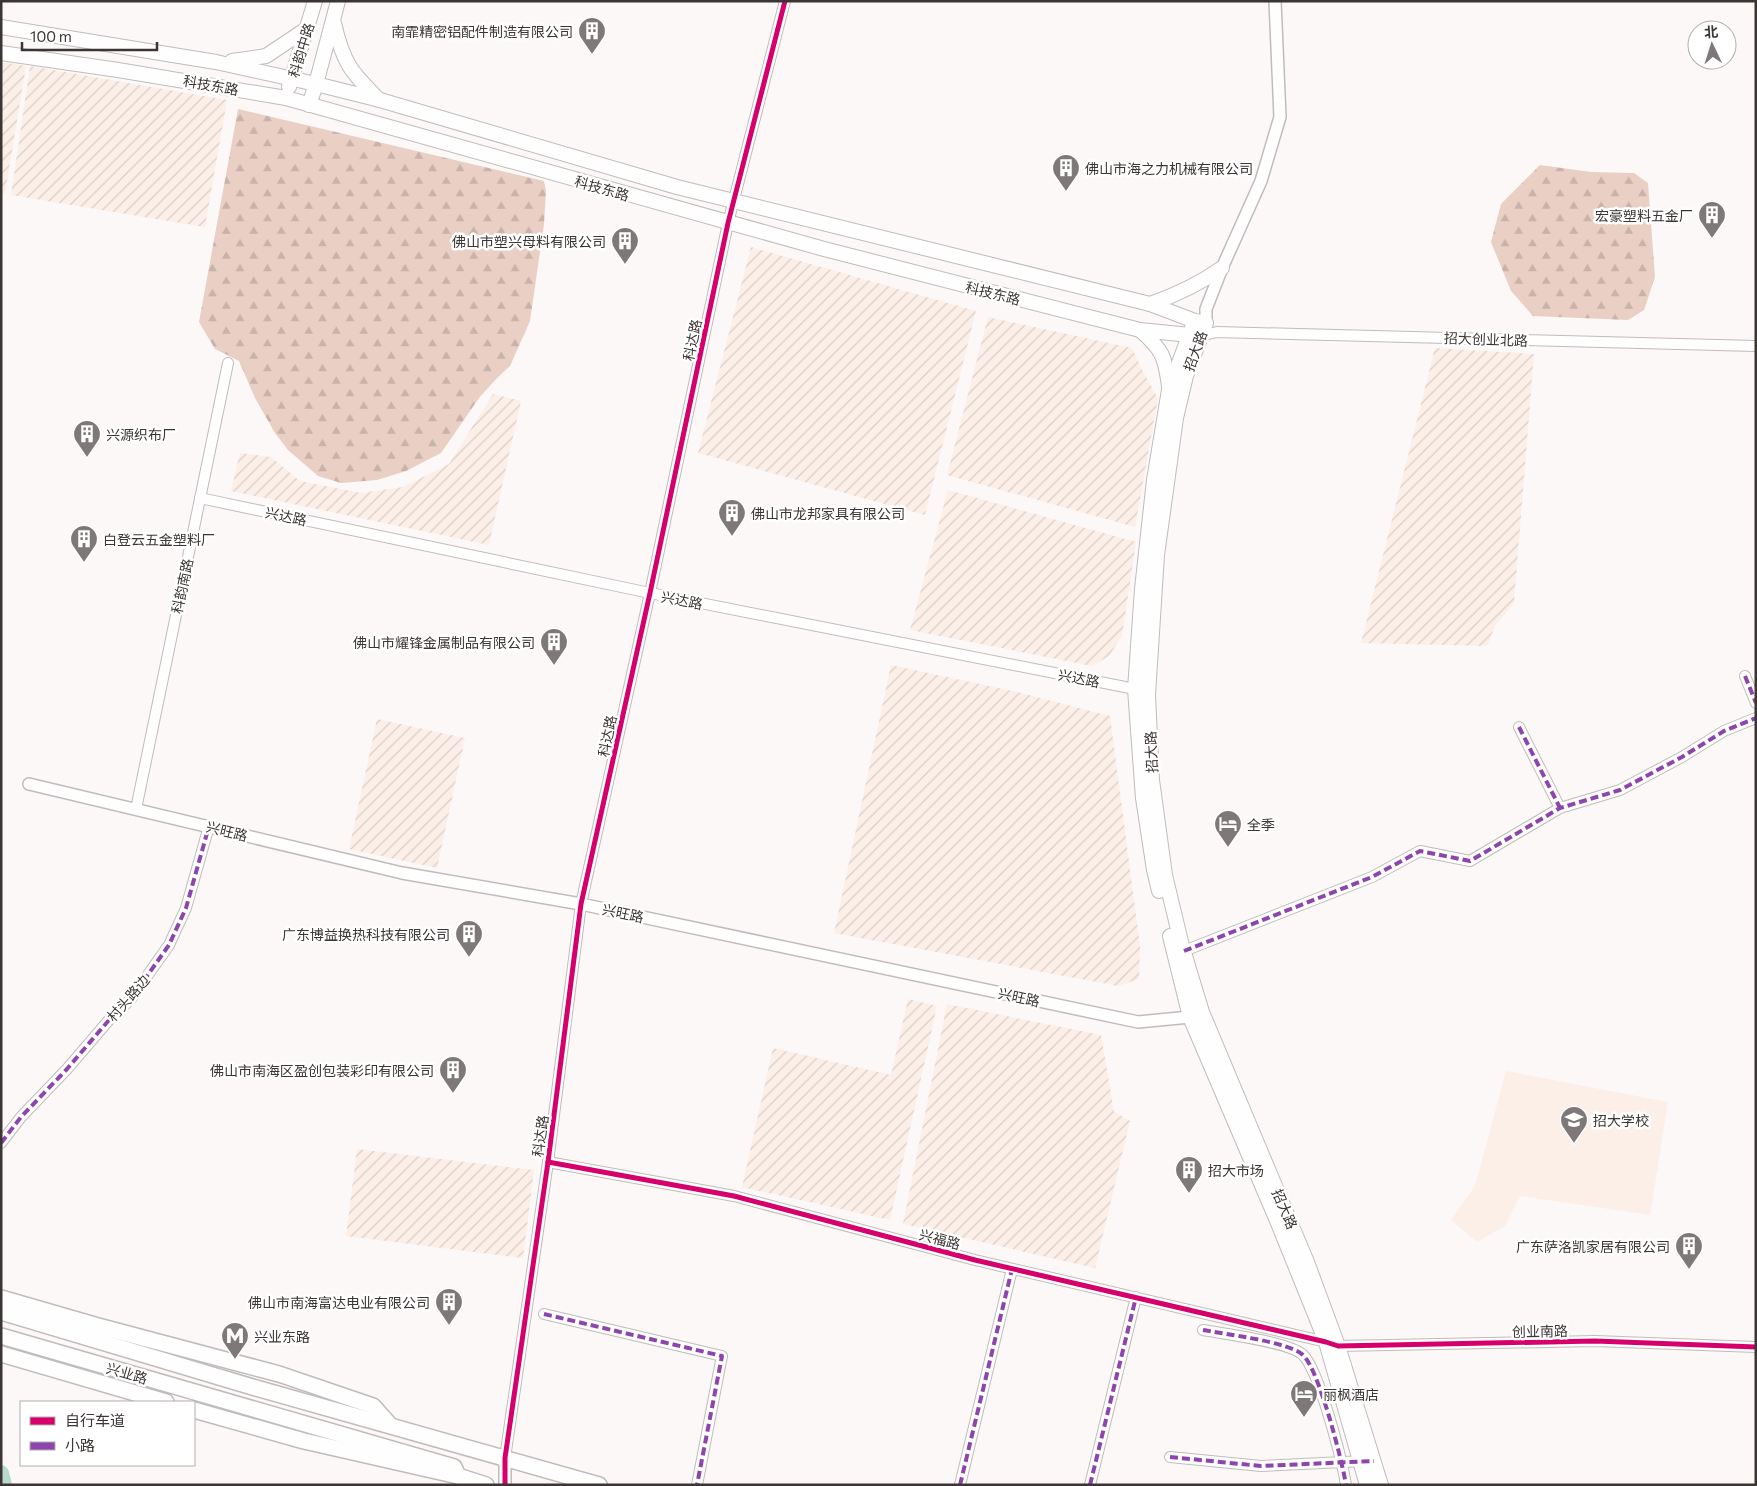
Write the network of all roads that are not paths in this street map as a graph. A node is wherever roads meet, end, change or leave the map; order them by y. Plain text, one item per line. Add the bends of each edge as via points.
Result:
1 (315, 1) edge
2 (338, 1) edge
3 (785, 1) edge
4 (1275, 1) edge
5 (334, 19) junction
6 (1, 27) edge
7 (308, 28) junction
8 (1, 53) edge
9 (216, 62) junction
10 (292, 78) junction
11 (316, 84) junction
12 (286, 98) junction
13 (380, 100) junction
14 (309, 105) junction
15 (734, 202) junction
16 (728, 223) junction
17 (1222, 268) junction
18 (1150, 304) junction
19 (1199, 325) junction
20 (1140, 330) junction
21 (1756, 346) edge
22 (228, 363) dead end
23 (1169, 390) junction
24 (200, 498) junction
25 (650, 593) junction
26 (1744, 676) dead end
27 (1135, 689) junction
28 (1148, 695) junction
29 (1756, 703) edge
30 (1756, 718) edge
31 (1519, 727) dead end
32 (29, 784) dead end
33 (136, 808) junction
34 (1560, 808) junction
35 (208, 826) junction
36 (582, 904) junction
37 (1184, 951) junction
38 (1196, 1014) junction
39 (1, 1143) edge
40 (548, 1162) junction
41 (1012, 1269) junction
42 (1, 1298) edge
43 (1136, 1298) junction
44 (1, 1312) edge
45 (544, 1314) dead end
46 (1203, 1330) dead end
47 (1, 1336) edge
48 (1332, 1344) junction
49 (1756, 1347) edge
50 (1, 1354) edge
51 (163, 1401) edge
52 (195, 1410) edge
53 (390, 1424) junction
54 (1170, 1457) dead end
55 (505, 1458) junction
56 (1367, 1461) junction
57 (1341, 1463) junction
58 (458, 1476) junction
59 (566, 1476) junction
60 (486, 1485) edge
61 (505, 1485) edge
62 (554, 1485) edge
63 (600, 1485) edge
64 (697, 1485) edge
65 (960, 1485) edge
66 (1090, 1485) edge
67 (1346, 1485) edge
68 (1367, 1485) edge
69 (1380, 1485) edge

1 - 7 main road, 科韵中路
2 - 5 main road
3 - 15 street, 科达路
4 - 17 street, 招大路 via 1280,117 1261,181
5 - 11 main road
5 - 13 main road via 346,63 356,78
6 - 9 main road, 科技东路
7 - 9 main road via 266,56
7 - 10 main road, 科韵中路
8 - 12 main road, 科技东路
9 - 10 main road
10 - 11 main road
10 - 12 main road, 科韵中路
11 - 13 main road
11 - 14 main road
12 - 14 main road, 科技东路
13 - 15 main road
14 - 16 main road, 科技东路
15 - 16 street, 科达路
15 - 18 main road
16 - 20 main road, 科技东路
16 - 25 street, 科达路
17 - 18 main road via 1177,295
17 - 19 street, 招大路
18 - 19 main road
19 - 20 main road, 科技东路
19 - 21 street, 招大创业北路 via 1217,332
19 - 23 main road, 招大路
19 - 28 main road, 招大路 via 1176,418 1157,555
20 - 23 main road via 1155,343 1165,360
22 - 24 street, 科韵南路
23 - 27 main road, 招大路 via 1153,490
24 - 25 street, 兴达路
24 - 33 street, 科韵南路
25 - 27 street, 兴达路
25 - 36 street, 科达路
26 - 29 street
27 - 28 street, 兴达路
27 - 38 main road, 招大路 via 1143,798 1154,870
28 - 37 main road, 招大路 via 1152,780 1165,875
30 - 34 street via 1724,730 1620,790
31 - 34 street
32 - 33 street, 兴旺路
33 - 35 street, 兴旺路
34 - 37 street via 1470,861 1420,851 1372,877
35 - 36 street, 兴旺路 via 402,873
35 - 39 street, 村头路边 via 186,908 169,946 130,1000
36 - 38 street, 兴旺路 via 1138,1022
36 - 40 street, 科达路
37 - 38 main road, 招大路
38 - 48 main road, 招大路 via 1278,1223
40 - 41 street, 兴福路 via 734,1196
40 - 55 street, 科达路
41 - 43 street, 兴福路
41 - 65 street
42 - 53 main road via 279,1374 373,1406
43 - 48 street, 兴福路
43 - 66 street
44 - 53 main road
45 - 64 street via 722,1356
46 - 57 street via 1288,1346 1303,1355 1317,1376
47 - 58 main road, 兴业路 via 454,1467
48 - 49 street, 创业南路 via 1595,1341
48 - 56 main road, 招大路
50 - 51 main road
52 - 58 main road via 304,1441
53 - 55 main road
54 - 57 street via 1261,1466
55 - 59 main road
55 - 61 street, 科达路
56 - 57 street
56 - 68 main road, 招大路
56 - 69 main road, 招大路
57 - 67 street
58 - 60 main road
59 - 62 main road via 556,1478
59 - 63 main road

